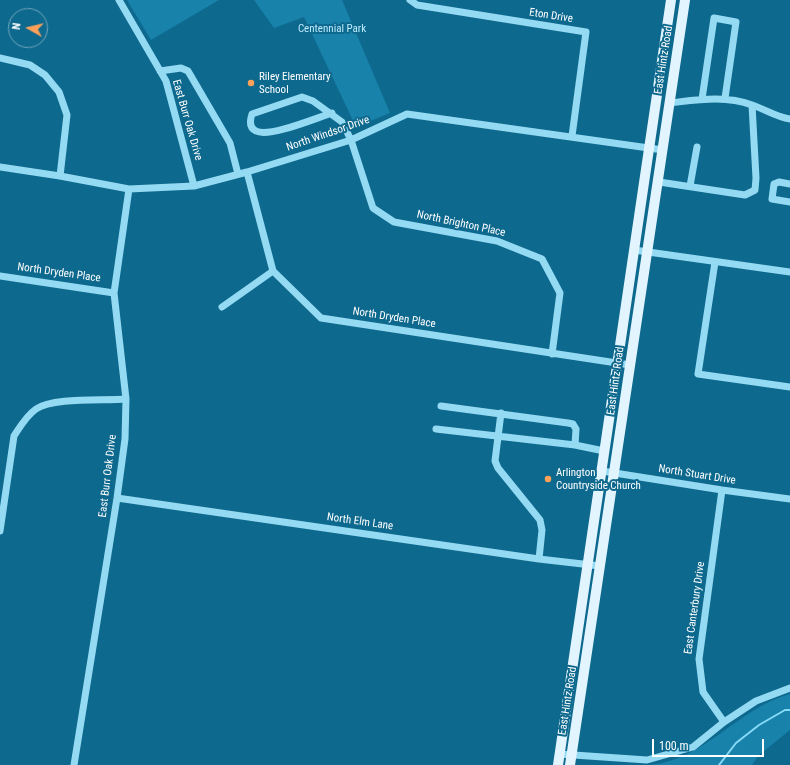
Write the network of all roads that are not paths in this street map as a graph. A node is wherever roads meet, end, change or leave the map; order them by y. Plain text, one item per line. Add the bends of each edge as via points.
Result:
1 (119, 0) edge
2 (410, 0) edge
3 (671, 0) edge
4 (685, 0) edge
5 (0, 58) edge
6 (160, 71) junction
7 (725, 98) junction
8 (702, 99) junction
9 (669, 103) junction
10 (752, 104) junction
11 (332, 113) junction
12 (790, 119) edge
13 (572, 136) junction
14 (351, 140) junction
15 (697, 147) dead end
16 (649, 149) junction
17 (663, 150) junction
18 (0, 167) edge
19 (247, 172) junction
20 (238, 174) junction
21 (60, 176) junction
22 (659, 182) junction
23 (790, 184) edge
24 (194, 186) junction
25 (690, 186) junction
26 (128, 189) junction
27 (790, 202) edge
28 (634, 250) junction
29 (648, 252) junction
30 (715, 262) junction
31 (274, 271) junction
32 (790, 272) edge
33 (0, 276) edge
34 (114, 293) junction
35 (222, 307) dead end
36 (552, 354) junction
37 (617, 363) junction
38 (630, 365) junction
39 (790, 387) edge
40 (126, 399) junction
41 (441, 406) dead end
42 (501, 413) junction
43 (436, 429) dead end
44 (498, 436) junction
45 (575, 445) junction
46 (604, 451) junction
47 (602, 471) junction
48 (615, 473) junction
49 (722, 490) junction
50 (117, 498) junction
51 (790, 499) edge
52 (0, 531) edge
53 (539, 559) junction
54 (587, 564) junction
55 (600, 566) junction
56 (790, 688) edge
57 (724, 722) junction
58 (560, 754) junction
59 (572, 754) junction
60 (74, 765) edge
61 (558, 765) edge
62 (570, 765) edge

1 - 6 street, East Burr Oak Drive
2 - 13 street, Eton Drive via 417,5 586,32
3 - 16 main road, East Hintz Road
4 - 9 main road, East Hintz Road
5 - 21 street via 30,65 45,75 59,92 67,115
6 - 20 street via 181,68 188,71 230,143
6 - 24 street, East Burr Oak Drive via 166,81
7 - 8 street
7 - 8 street via 736,22 714,18
7 - 10 street
8 - 9 street
9 - 17 main road, East Hintz Road
10 - 12 street
10 - 25 street via 755,190 745,195
11 - 11 street, North Brighton Place via 302,97 252,114 250,121 256,131 272,132
11 - 14 street, North Brighton Place via 342,122
13 - 14 street, North Windsor Drive via 407,114
13 - 16 street, North Windsor Drive
14 - 19 street, North Windsor Drive
14 - 36 street, North Brighton Place via 373,208 394,222 497,241 542,259 560,293
15 - 25 street
16 - 17 street, North Windsor Drive
16 - 28 main road, East Hintz Road
17 - 22 main road, East Hintz Road
18 - 21 street, North Windsor Drive
19 - 20 street, North Windsor Drive
19 - 31 street, North Dryden Place
20 - 24 street, North Windsor Drive
21 - 26 street, North Windsor Drive
22 - 25 street
22 - 29 main road, East Hintz Road
23 - 27 street via 774,184 772,198
24 - 26 street, North Windsor Drive
26 - 34 street, East Burr Oak Drive
28 - 29 street
28 - 37 main road, East Hintz Road
29 - 30 street
29 - 38 main road, East Hintz Road
30 - 32 street
30 - 39 street via 698,374
31 - 35 street
31 - 36 street, North Dryden Place via 321,318
33 - 34 street, North Dryden Place
34 - 40 street, East Burr Oak Drive
36 - 37 street, North Dryden Place
37 - 38 street, North Dryden Place
37 - 46 main road, East Hintz Road
38 - 48 main road, East Hintz Road
40 - 50 street, East Burr Oak Drive
40 - 52 street via 49,403 36,410 22,423 14,436
41 - 42 street
42 - 44 street
42 - 45 street via 573,424 576,429
43 - 44 street
44 - 45 street
44 - 53 street via 495,460 498,468 540,520 542,530
45 - 46 street
46 - 47 main road, East Hintz Road
47 - 48 street, North Stuart Drive
47 - 54 main road, East Hintz Road
48 - 49 street, North Stuart Drive
48 - 55 main road, East Hintz Road
49 - 51 street, North Stuart Drive
49 - 57 street, East Canterbury Drive via 699,659 703,692
50 - 53 street, North Elm Lane
50 - 60 street, East Burr Oak Drive
53 - 54 street, North Elm Lane
54 - 55 street, North Elm Lane
54 - 58 main road, East Hintz Road
55 - 59 main road, East Hintz Road
56 - 57 street via 756,701
57 - 59 street via 693,747 648,760
58 - 59 street
58 - 61 main road, East Hintz Road
59 - 62 main road, East Hintz Road

